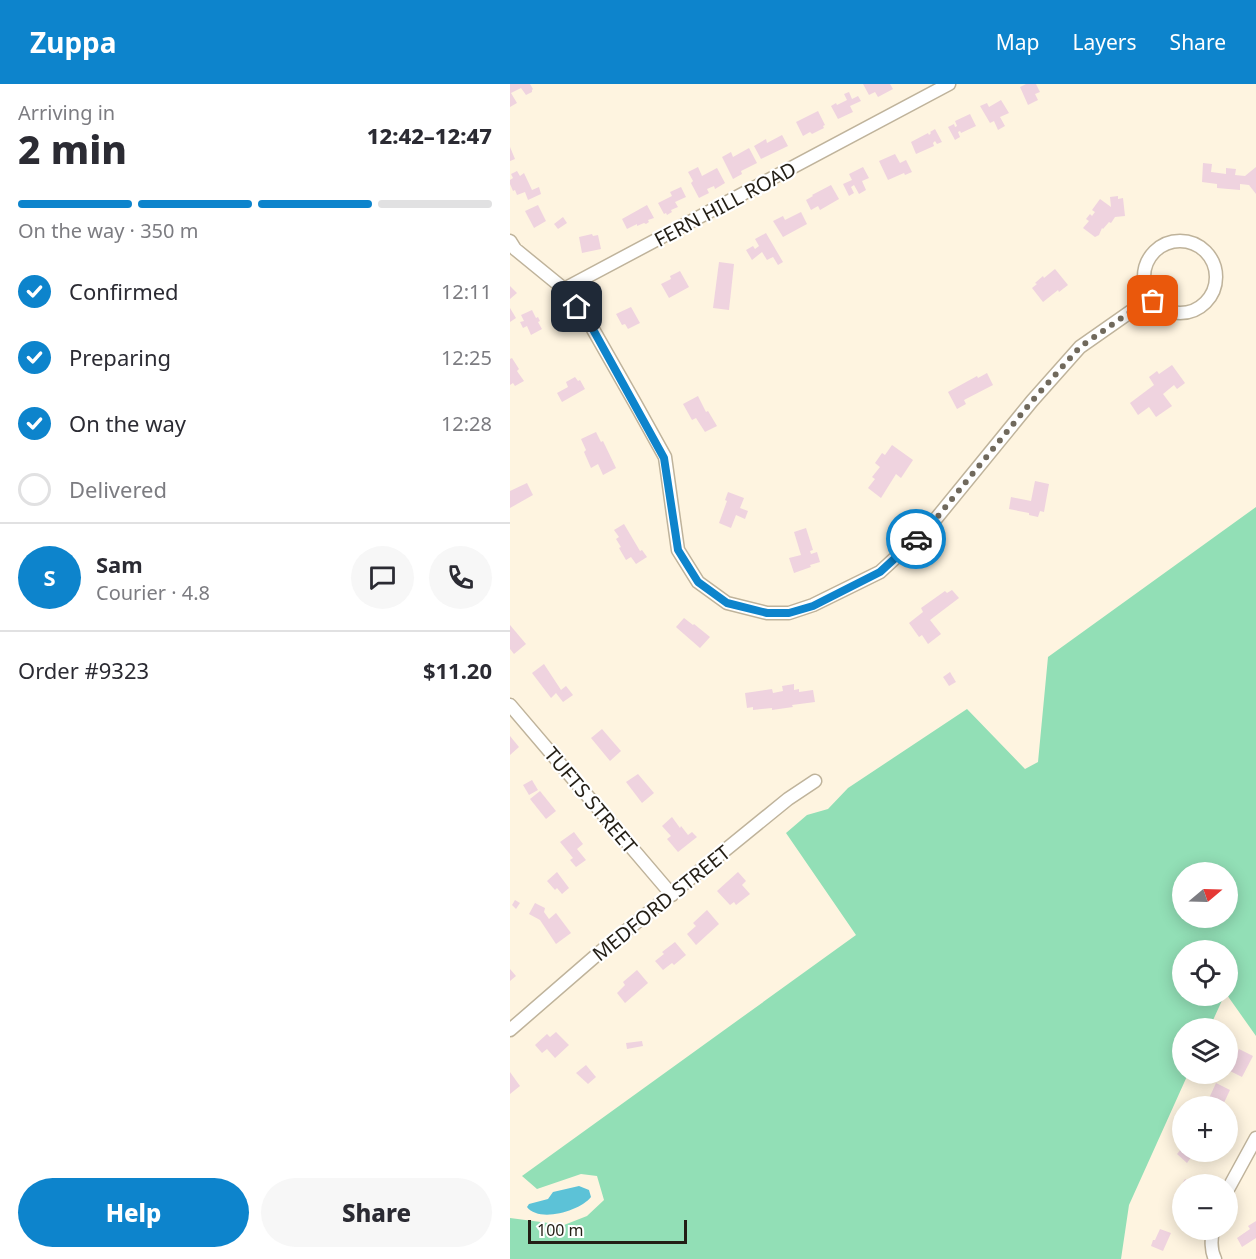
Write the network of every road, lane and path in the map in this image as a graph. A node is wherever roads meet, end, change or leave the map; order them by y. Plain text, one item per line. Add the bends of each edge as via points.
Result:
1 (949, 84) edge
2 (510, 241) edge
3 (564, 289) junction
4 (1150, 298) junction
5 (510, 705) edge
6 (815, 781) dead end
7 (672, 895) junction
8 (510, 1030) edge
9 (1256, 1138) edge
10 (1236, 1174) edge
11 (1212, 1240) edge
12 (1215, 1259) edge

1 - 3 street, FERN HILL ROAD
2 - 3 street
3 - 4 street via 590,324 664,458 678,550 698,582 727,603 767,613 789,613 813,606 880,572 930,526 1080,347
4 - 4 street via 1175,313 1203,305 1216,284 1216,268 1210,256 1188,241 1160,246 1144,270
5 - 7 street, TUFTS STREET
6 - 7 street, MEDFORD STREET
7 - 8 street, MEDFORD STREET
9 - 10 street
11 - 12 street

